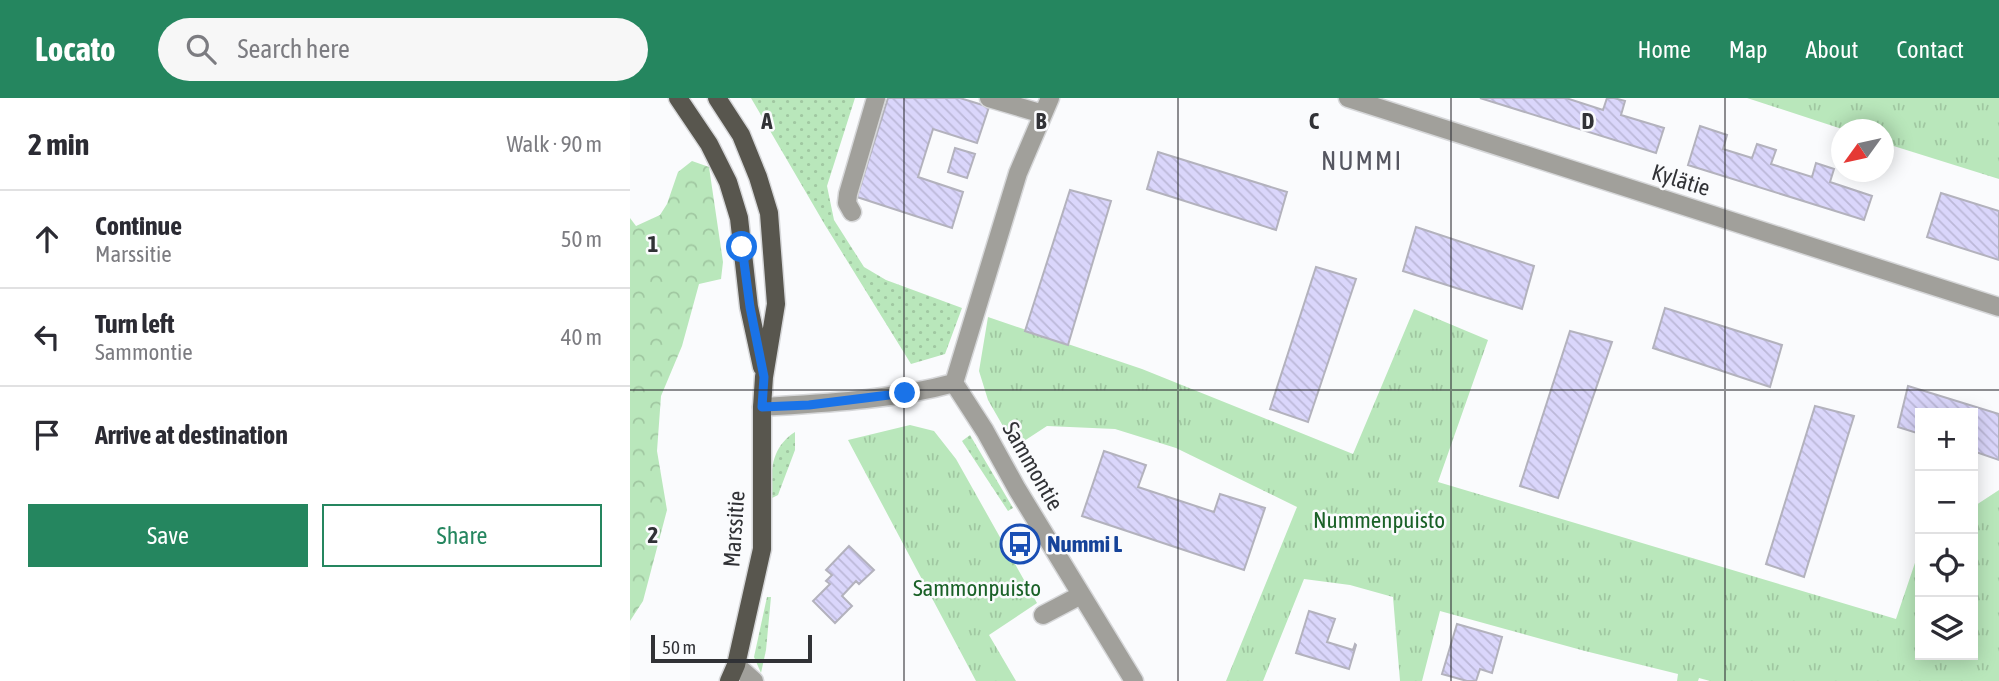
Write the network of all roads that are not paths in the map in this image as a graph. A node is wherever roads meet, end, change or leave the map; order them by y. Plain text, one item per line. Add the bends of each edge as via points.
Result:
1 (678, 98) edge
2 (717, 98) edge
3 (876, 98) edge
4 (989, 98) edge
5 (1348, 98) edge
6 (1046, 106) edge
7 (852, 212) dead end
8 (1999, 307) edge
9 (764, 377) junction
10 (954, 383) junction
11 (762, 407) junction
12 (1081, 595) junction
13 (1043, 615) dead end
14 (733, 673) edge
15 (754, 681) edge
16 (1135, 681) edge

1 - 9 main road, Marssitie via 728,182 739,218
2 - 9 main road, Marssitie via 741,135 769,214 776,304
3 - 7 street via 848,194
4 - 6 street
5 - 8 street, Kylätie
6 - 10 street via 1018,173
9 - 11 main road, Marssitie
10 - 11 street via 877,397
10 - 12 street, Sammontie
11 - 14 main road, Marssitie via 762,549
12 - 13 street
12 - 16 street, Sammontie
14 - 15 street

